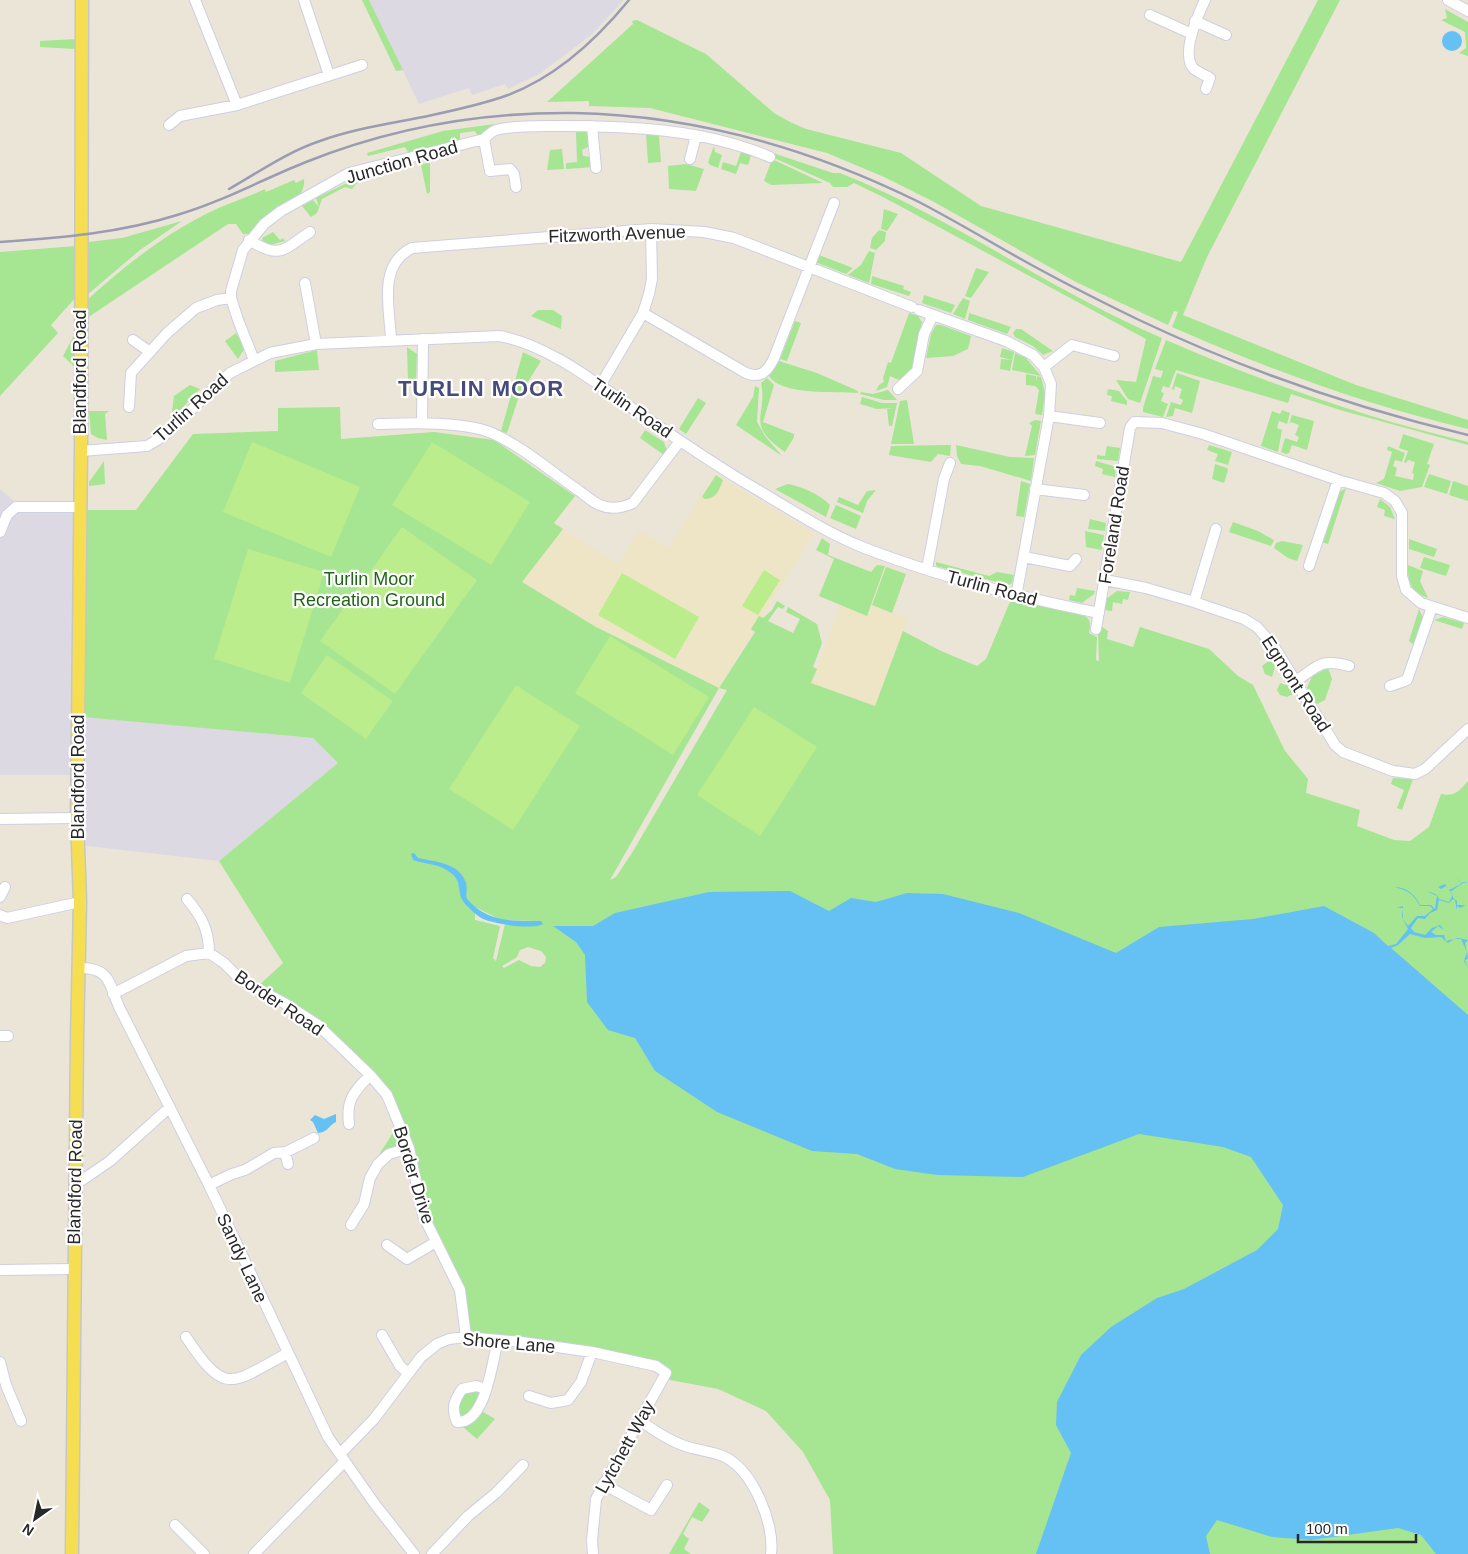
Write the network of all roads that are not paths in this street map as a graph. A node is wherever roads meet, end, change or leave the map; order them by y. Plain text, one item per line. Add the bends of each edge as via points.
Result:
1 (82, 0) edge
2 (195, 0) edge
3 (304, 0) edge
4 (1205, 0) edge
5 (1448, 0) edge
6 (1468, 11) edge
7 (1150, 15) dead end
8 (1196, 21) junction
9 (1192, 34) junction
10 (1226, 35) dead end
11 (362, 65) dead end
12 (329, 75) junction
13 (1206, 89) dead end
14 (237, 105) junction
15 (169, 125) dead end
16 (592, 126) junction
17 (696, 136) junction
18 (484, 139) junction
19 (770, 157) dead end
20 (690, 159) dead end
21 (596, 168) dead end
22 (516, 187) dead end
23 (834, 204) dead end
24 (650, 229) junction
25 (310, 232) dead end
26 (249, 240) junction
27 (810, 269) junction
28 (305, 283) dead end
29 (230, 298) junction
30 (643, 313) junction
31 (933, 315) junction
32 (423, 339) junction
33 (133, 340) dead end
34 (391, 340) junction
35 (316, 344) junction
36 (150, 352) junction
37 (1114, 356) dead end
38 (254, 360) junction
39 (1044, 367) junction
40 (600, 386) junction
41 (898, 389) dead end
42 (129, 407) dead end
43 (1049, 416) junction
44 (422, 423) junction
45 (1100, 423) dead end
46 (378, 424) dead end
47 (680, 441) junction
48 (81, 452) junction
49 (950, 463) dead end
50 (1338, 480) junction
51 (1035, 489) junction
52 (1084, 495) dead end
53 (80, 507) junction
54 (1216, 529) dead end
55 (0, 532) edge
56 (1024, 558) junction
57 (1309, 566) dead end
58 (1073, 567) dead end
59 (927, 569) junction
60 (1105, 580) junction
61 (1016, 597) junction
62 (1194, 602) junction
63 (1432, 607) junction
64 (1099, 613) junction
65 (1468, 618) edge
66 (1096, 629) dead end
67 (1349, 666) dead end
68 (1296, 681) junction
69 (1390, 686) dead end
70 (1468, 729) edge
71 (77, 818) junction
72 (0, 819) edge
73 (5, 887) dead end
74 (0, 897) edge
75 (187, 899) dead end
76 (80, 902) junction
77 (0, 915) edge
78 (209, 953) junction
79 (78, 968) junction
80 (114, 994) junction
81 (370, 1075) junction
82 (170, 1107) junction
83 (350, 1124) dead end
84 (314, 1138) dead end
85 (409, 1148) junction
86 (285, 1152) junction
87 (288, 1164) dead end
88 (75, 1185) junction
89 (208, 1185) junction
90 (351, 1225) dead end
91 (436, 1242) junction
92 (387, 1245) dead end
93 (74, 1269) junction
94 (0, 1270) edge
95 (382, 1335) dead end
96 (186, 1337) dead end
97 (466, 1337) junction
98 (498, 1340) junction
99 (592, 1352) junction
100 (288, 1353) junction
101 (0, 1362) edge
102 (408, 1373) junction
103 (666, 1373) joint
104 (486, 1389) dead end
105 (529, 1396) dead end
106 (21, 1421) dead end
107 (641, 1421) junction
108 (342, 1457) junction
109 (523, 1465) dead end
110 (603, 1484) junction
111 (667, 1485) dead end
112 (175, 1525) dead end
113 (72, 1554) edge
114 (204, 1554) edge
115 (254, 1554) edge
116 (414, 1554) edge
117 (432, 1554) edge
118 (594, 1554) edge
119 (772, 1554) edge

1 - 48 main road, Blandford Road
2 - 14 street
3 - 12 street
4 - 8 street
5 - 6 street
7 - 9 street
8 - 9 street
8 - 10 street
9 - 13 street via 1190,62 1193,68 1210,78
11 - 12 street
12 - 14 street
14 - 15 street via 184,115
16 - 17 street, Junction Road
16 - 18 street, Junction Road via 495,130
16 - 21 street
17 - 19 street, Junction Road via 750,148
17 - 20 street
18 - 22 street via 490,170 510,168
18 - 26 street, Junction Road via 349,174 281,211
23 - 27 street
24 - 27 street, Fitzworth Avenue via 704,232 734,238
24 - 30 street via 652,279
24 - 34 street, Fitzworth Avenue via 412,248 398,258 389,275
25 - 26 street via 282,251 268,252
26 - 29 street, Junction Road via 239,257
27 - 30 street via 774,358 768,370 759,376 746,373
27 - 31 street, Fitzworth Avenue
28 - 35 street
29 - 36 street via 204,304 189,312
29 - 38 street
30 - 40 street
31 - 39 street, Fitzworth Avenue via 1018,346
31 - 41 street via 924,334 917,371
32 - 34 street, Turlin Road
32 - 40 street, Turlin Road via 500,336 522,341
32 - 44 street
33 - 36 street
34 - 35 street, Turlin Road
35 - 38 street, Turlin Road via 270,353
36 - 42 street via 131,372
37 - 39 street via 1072,344
38 - 48 street, Turlin Road via 213,386 164,436 153,443
39 - 43 street via 1051,384
40 - 47 street, Turlin Road
43 - 45 street
43 - 51 street
44 - 46 street
44 - 47 street via 477,428 493,434 600,505 614,508 633,503
47 - 59 street, Turlin Road via 838,536
48 - 53 main road, Blandford Road
49 - 59 street
50 - 57 street
50 - 60 street, Foreland Road via 1203,434 1162,423 1134,422 1130,428
50 - 63 street via 1384,493 1398,506 1402,521 1404,586 1413,598
51 - 52 street
51 - 56 street
53 - 55 street via 16,507 7,515
53 - 71 main road, Blandford Road
54 - 62 street
56 - 58 street
56 - 61 street
59 - 61 street, Turlin Road
60 - 62 street, Egmont Road
60 - 64 street, Foreland Road
61 - 64 street, Turlin Road
62 - 68 street, Egmont Road via 1244,619 1257,627 1273,644
63 - 65 street
63 - 69 street via 1407,680
64 - 66 street, Foreland Road
67 - 68 street via 1332,661
68 - 70 street, Egmont Road via 1338,748 1393,771 1412,774 1422,771
71 - 72 street
71 - 76 main road, Blandford Road
73 - 74 street
75 - 78 street via 207,929
76 - 77 street via 7,918
76 - 79 main road, Blandford Road
78 - 80 street via 186,956
78 - 81 street, Border Road via 224,962 241,980 318,1025
79 - 80 street, Sandy Lane via 102,973 109,979
79 - 88 main road, Blandford Road
80 - 82 street, Sandy Lane
81 - 83 street via 350,1100
81 - 85 street, Border Drive via 388,1095
82 - 88 street via 110,1161
82 - 89 street, Sandy Lane
84 - 86 street
85 - 90 street via 389,1154 378,1164 370,1178 364,1204
85 - 91 street, Border Drive via 423,1215
86 - 87 street
86 - 89 street via 274,1153 245,1170
88 - 93 main road, Blandford Road
89 - 100 street, Sandy Lane
91 - 92 street via 407,1259
91 - 97 street, Border Drive via 460,1290
93 - 94 street
93 - 113 main road, Blandford Road
95 - 102 street via 400,1366
96 - 100 street via 210,1371 227,1379 240,1379
97 - 98 street, Shore Lane
97 - 102 street, Shore Lane via 437,1344
98 - 99 street, Shore Lane
98 - 104 street
99 - 103 street, Shore Lane via 656,1366
99 - 105 street via 581,1382 568,1400 551,1403
100 - 108 street, Sandy Lane via 328,1437
101 - 106 street
102 - 108 street, Shore Lane
103 - 107 street, Lytchett Way
107 - 110 street, Lytchett Way
107 - 119 street via 682,1445 712,1452 740,1467 766,1514 772,1532
108 - 115 street, Shore Lane
108 - 116 street, Sandy Lane
109 - 117 street
110 - 111 street via 651,1510
110 - 118 street, Lytchett Way via 596,1499 593,1520
112 - 114 street

